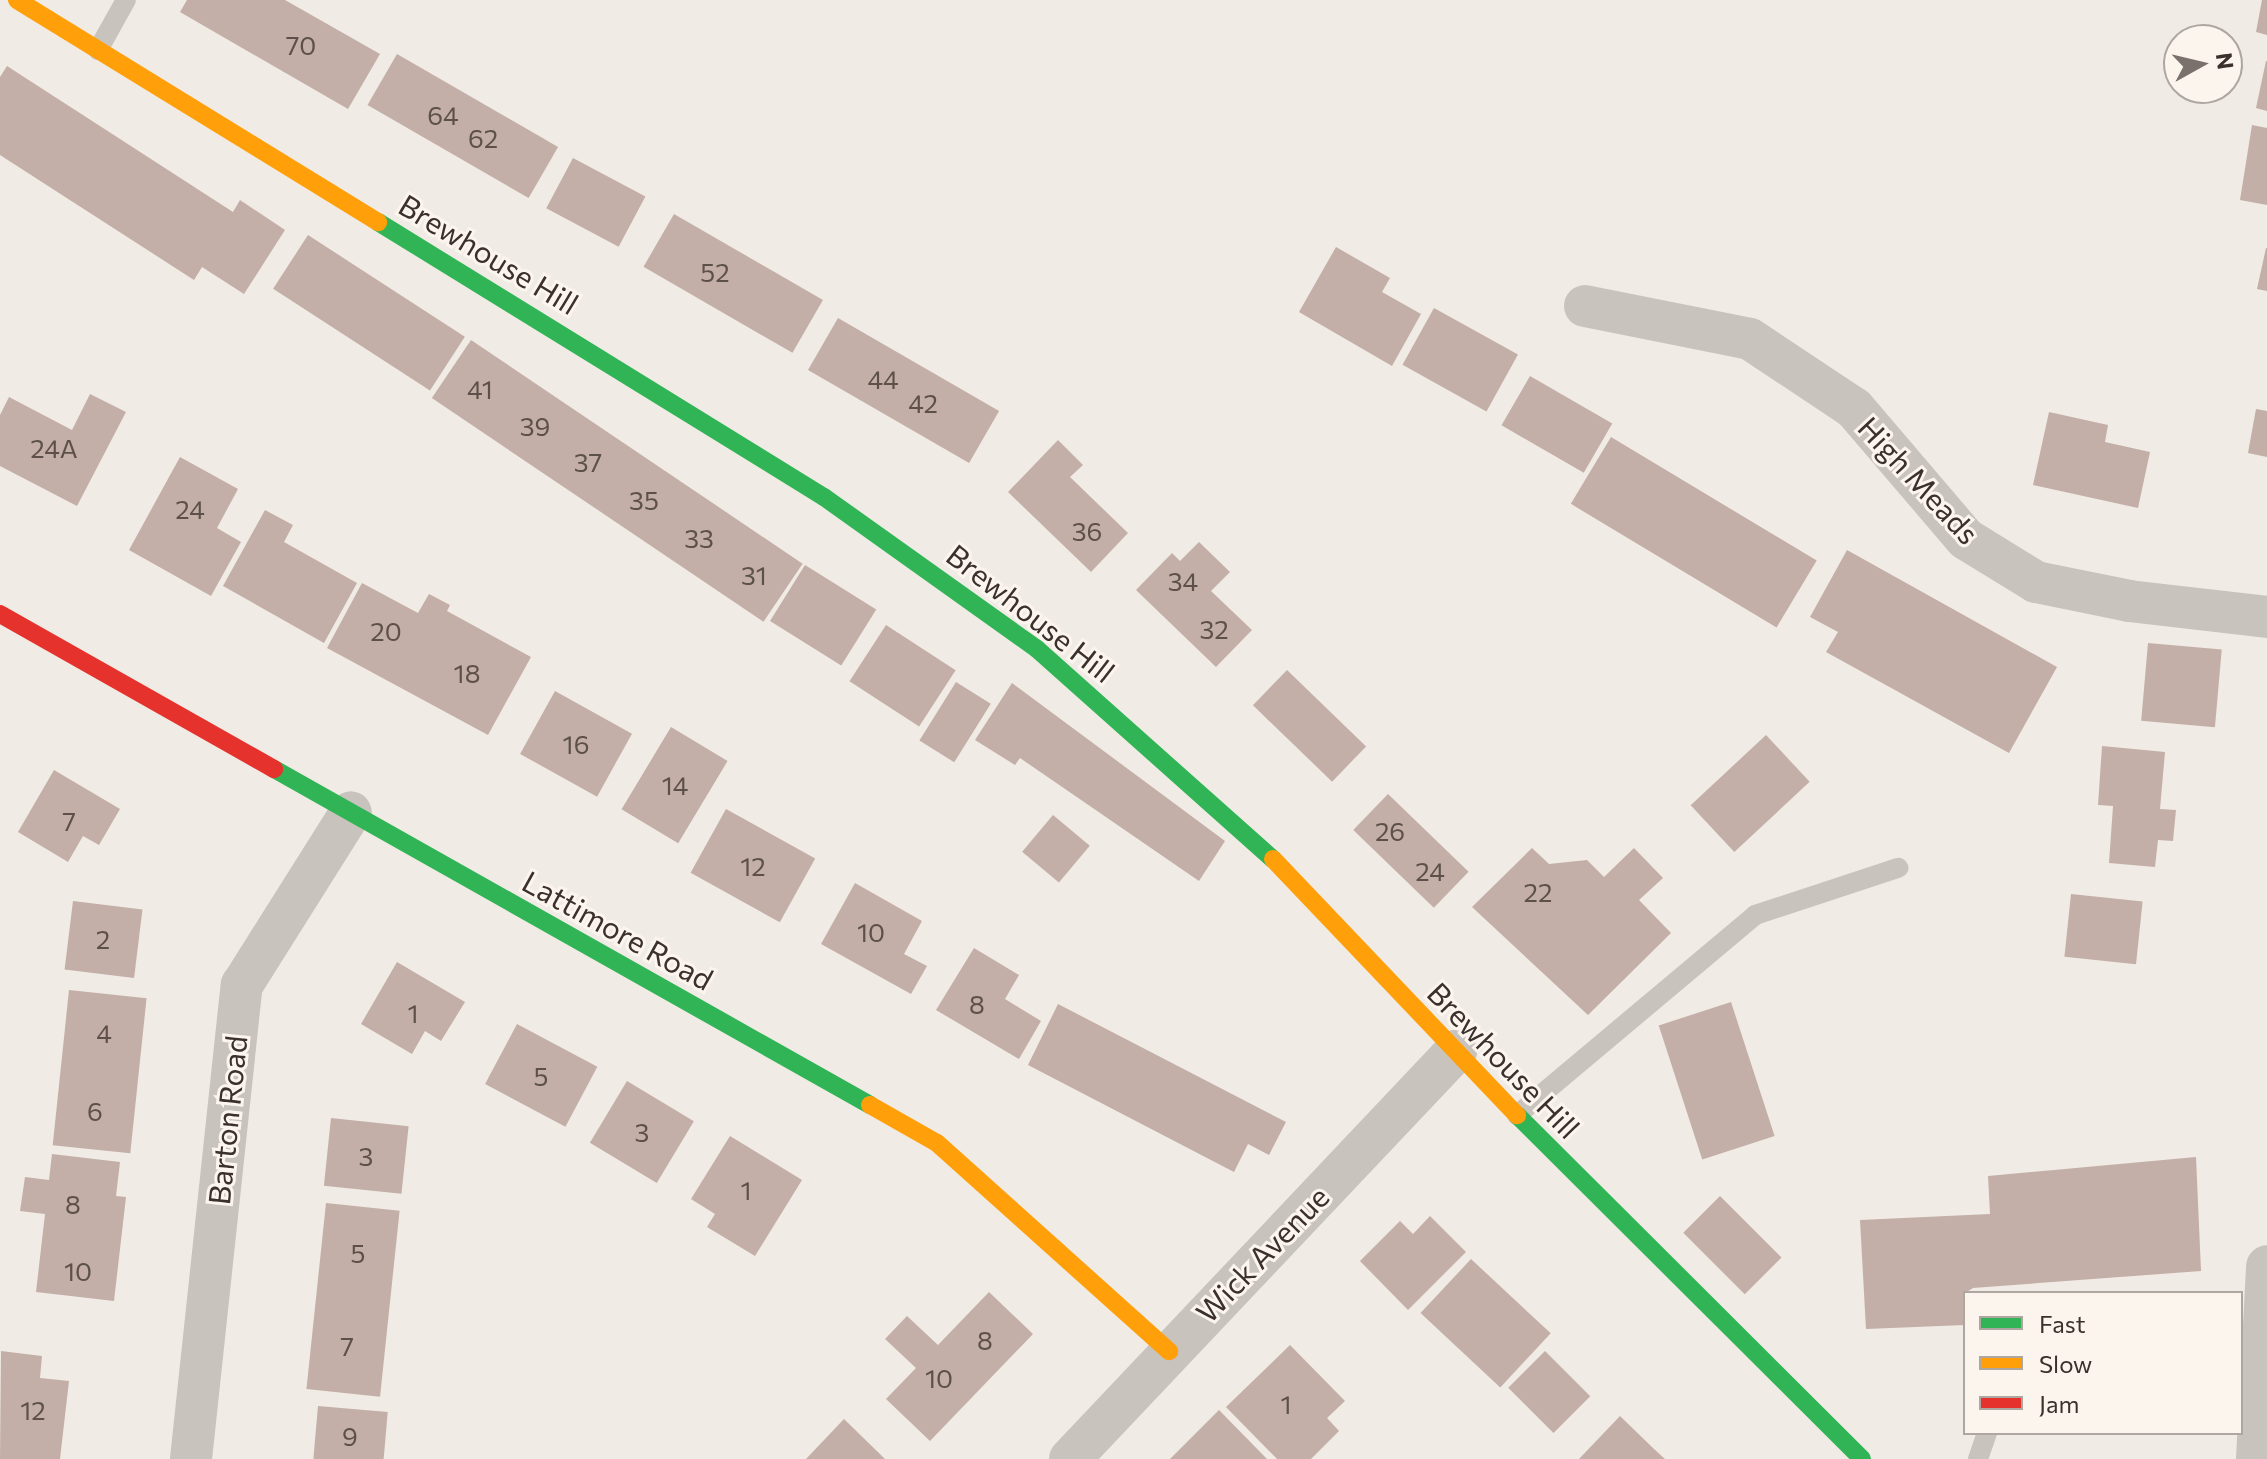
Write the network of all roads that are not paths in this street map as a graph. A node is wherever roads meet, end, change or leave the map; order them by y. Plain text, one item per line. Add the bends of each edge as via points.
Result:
1 (17, 0) edge
2 (126, 0) edge
3 (98, 50) junction
4 (1585, 306) dead end
5 (0, 614) edge
6 (2267, 617) edge
7 (351, 812) junction
8 (1898, 868) dead end
9 (1456, 1051) junction
10 (1517, 1115) junction
11 (2267, 1266) edge
12 (2250, 1329) edge
13 (1169, 1351) junction
14 (1986, 1435) edge
15 (191, 1459) edge
16 (1070, 1459) edge
17 (1862, 1459) edge
18 (1978, 1459) edge
19 (2257, 1459) edge

1 - 3 street, Brewhouse Hill
2 - 3 lane
3 - 9 street, Brewhouse Hill via 570,336 939,576 1174,764
4 - 6 street, High Meads via 1750,339 1854,408 1966,539 2036,582 2129,601
5 - 7 street, Lattimore Road
7 - 13 street, Lattimore Road via 937,1143
7 - 15 street, Barton Road via 242,985
8 - 10 lane via 1755,915
9 - 10 street, Brewhouse Hill
9 - 13 street, Wick Avenue
10 - 17 street, Brewhouse Hill
11 - 12 street
12 - 19 street
13 - 16 street, Wick Avenue
14 - 18 lane

